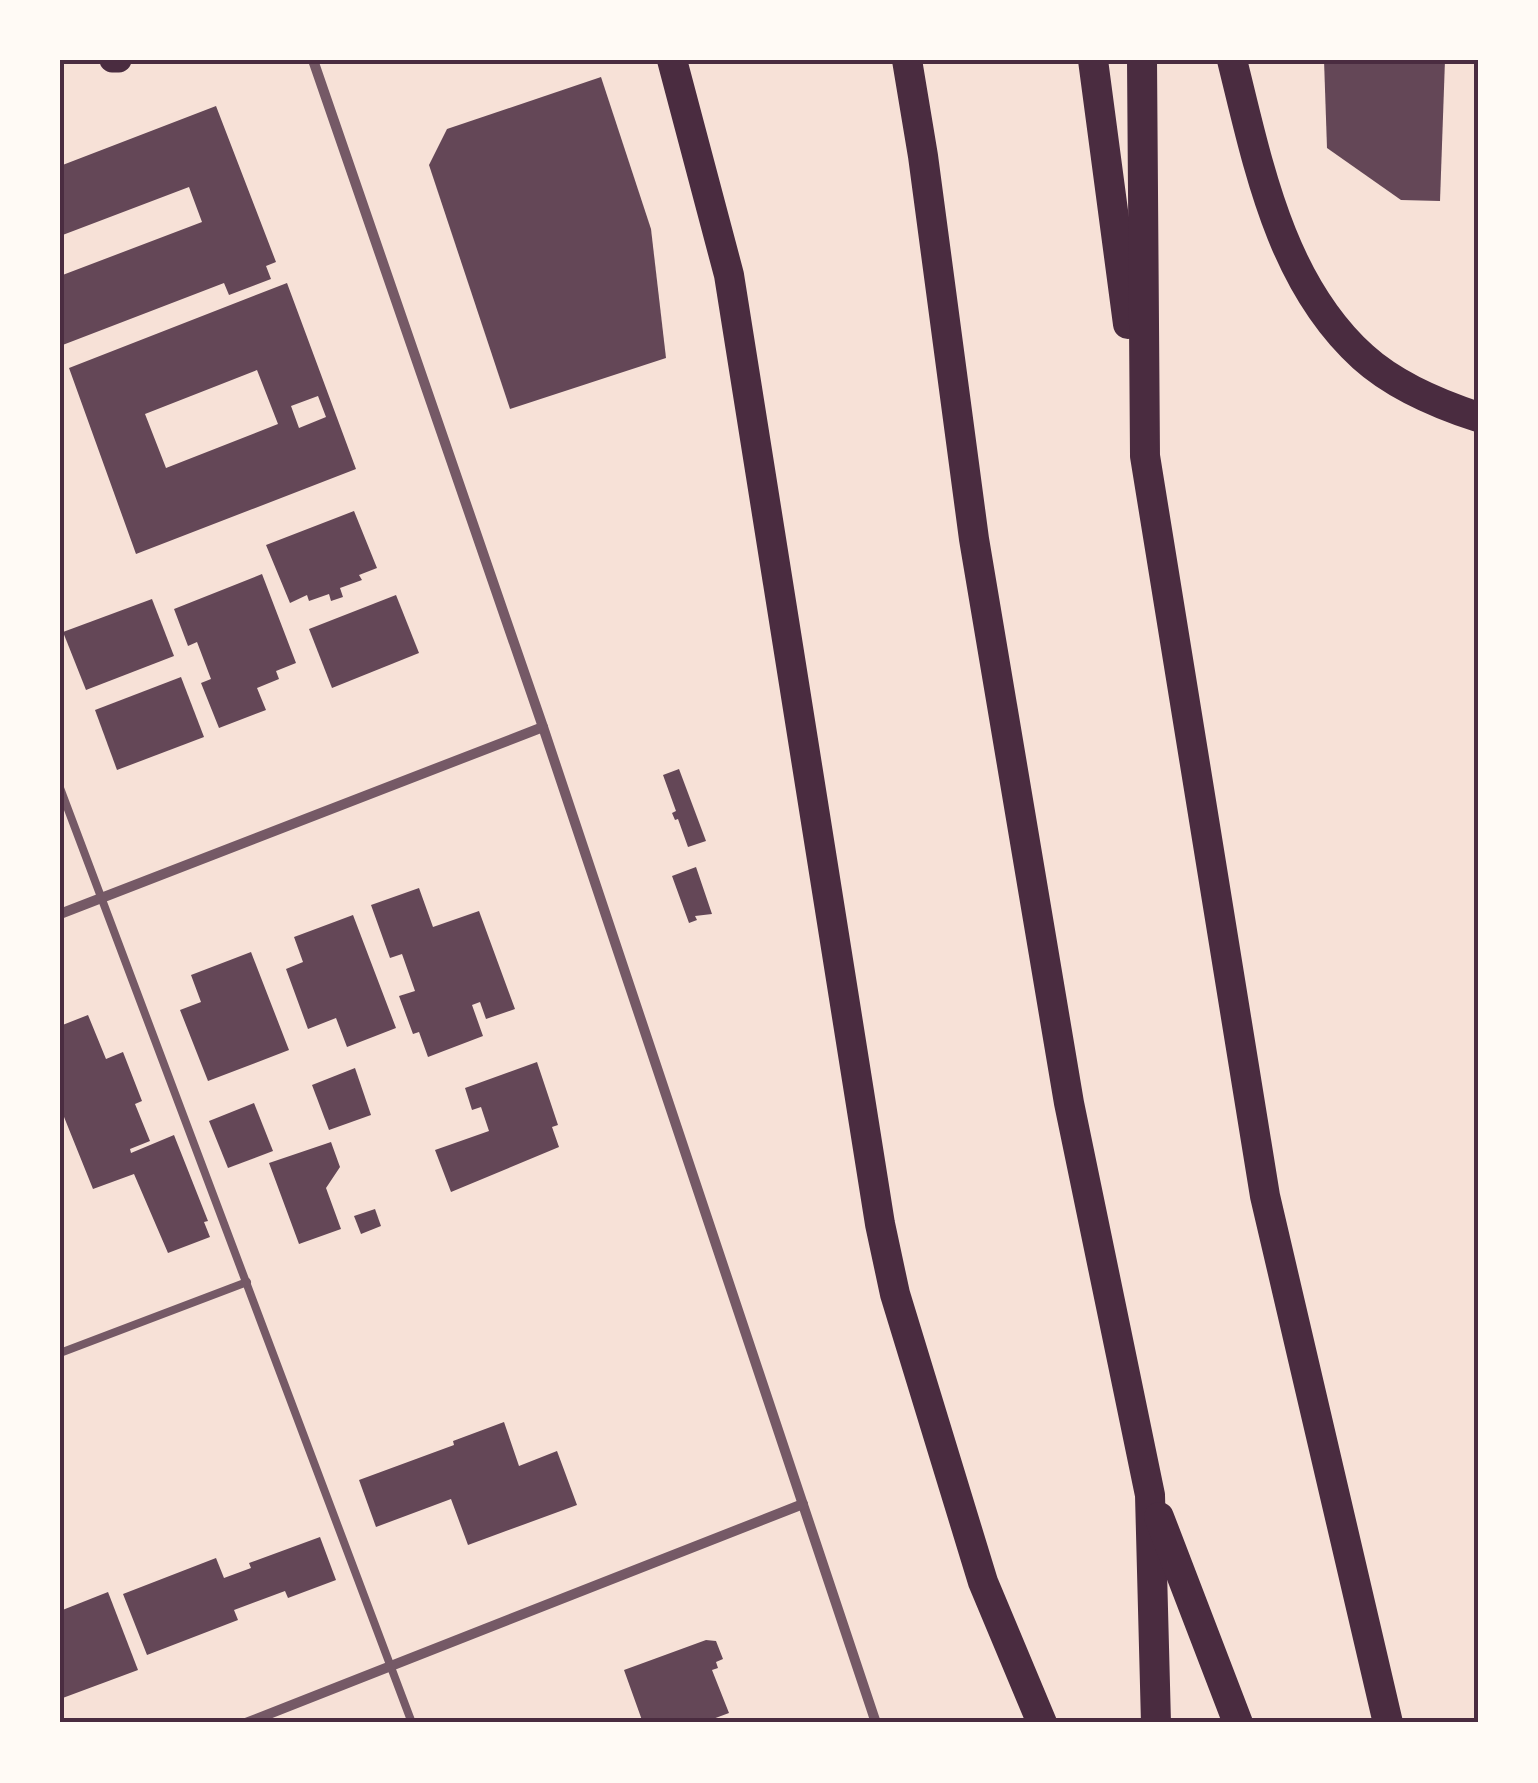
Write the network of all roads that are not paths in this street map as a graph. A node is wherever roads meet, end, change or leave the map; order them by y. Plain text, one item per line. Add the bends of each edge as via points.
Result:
1 (313, 60) edge
2 (672, 60) edge
3 (906, 60) edge
4 (1093, 60) edge
5 (1142, 60) edge
6 (1232, 60) edge
7 (1478, 417) edge
8 (1145, 456) junction
9 (543, 727) junction
10 (60, 788) edge
11 (102, 898) junction
12 (60, 914) edge
13 (247, 1282) junction
14 (60, 1353) edge
15 (1150, 1495) junction
16 (803, 1504) junction
17 (391, 1668) junction
18 (246, 1723) edge
19 (412, 1723) edge
20 (876, 1723) edge
21 (1042, 1723) edge
22 (1156, 1723) edge
23 (1238, 1723) edge
24 (1388, 1723) edge

1 - 9 street
2 - 21 highway via 728,274 895,1294 983,1582
3 - 15 highway via 974,538 1069,1104
4 - 8 highway
5 - 8 highway
6 - 7 highway via 1276,226 1322,311 1364,358 1432,401
8 - 24 highway via 1265,1196
9 - 11 street
9 - 16 street
10 - 11 lane
11 - 12 street
11 - 13 lane
13 - 14 lane
13 - 17 lane
15 - 22 highway
15 - 23 highway
16 - 17 street
16 - 20 street
17 - 18 street
17 - 19 lane

